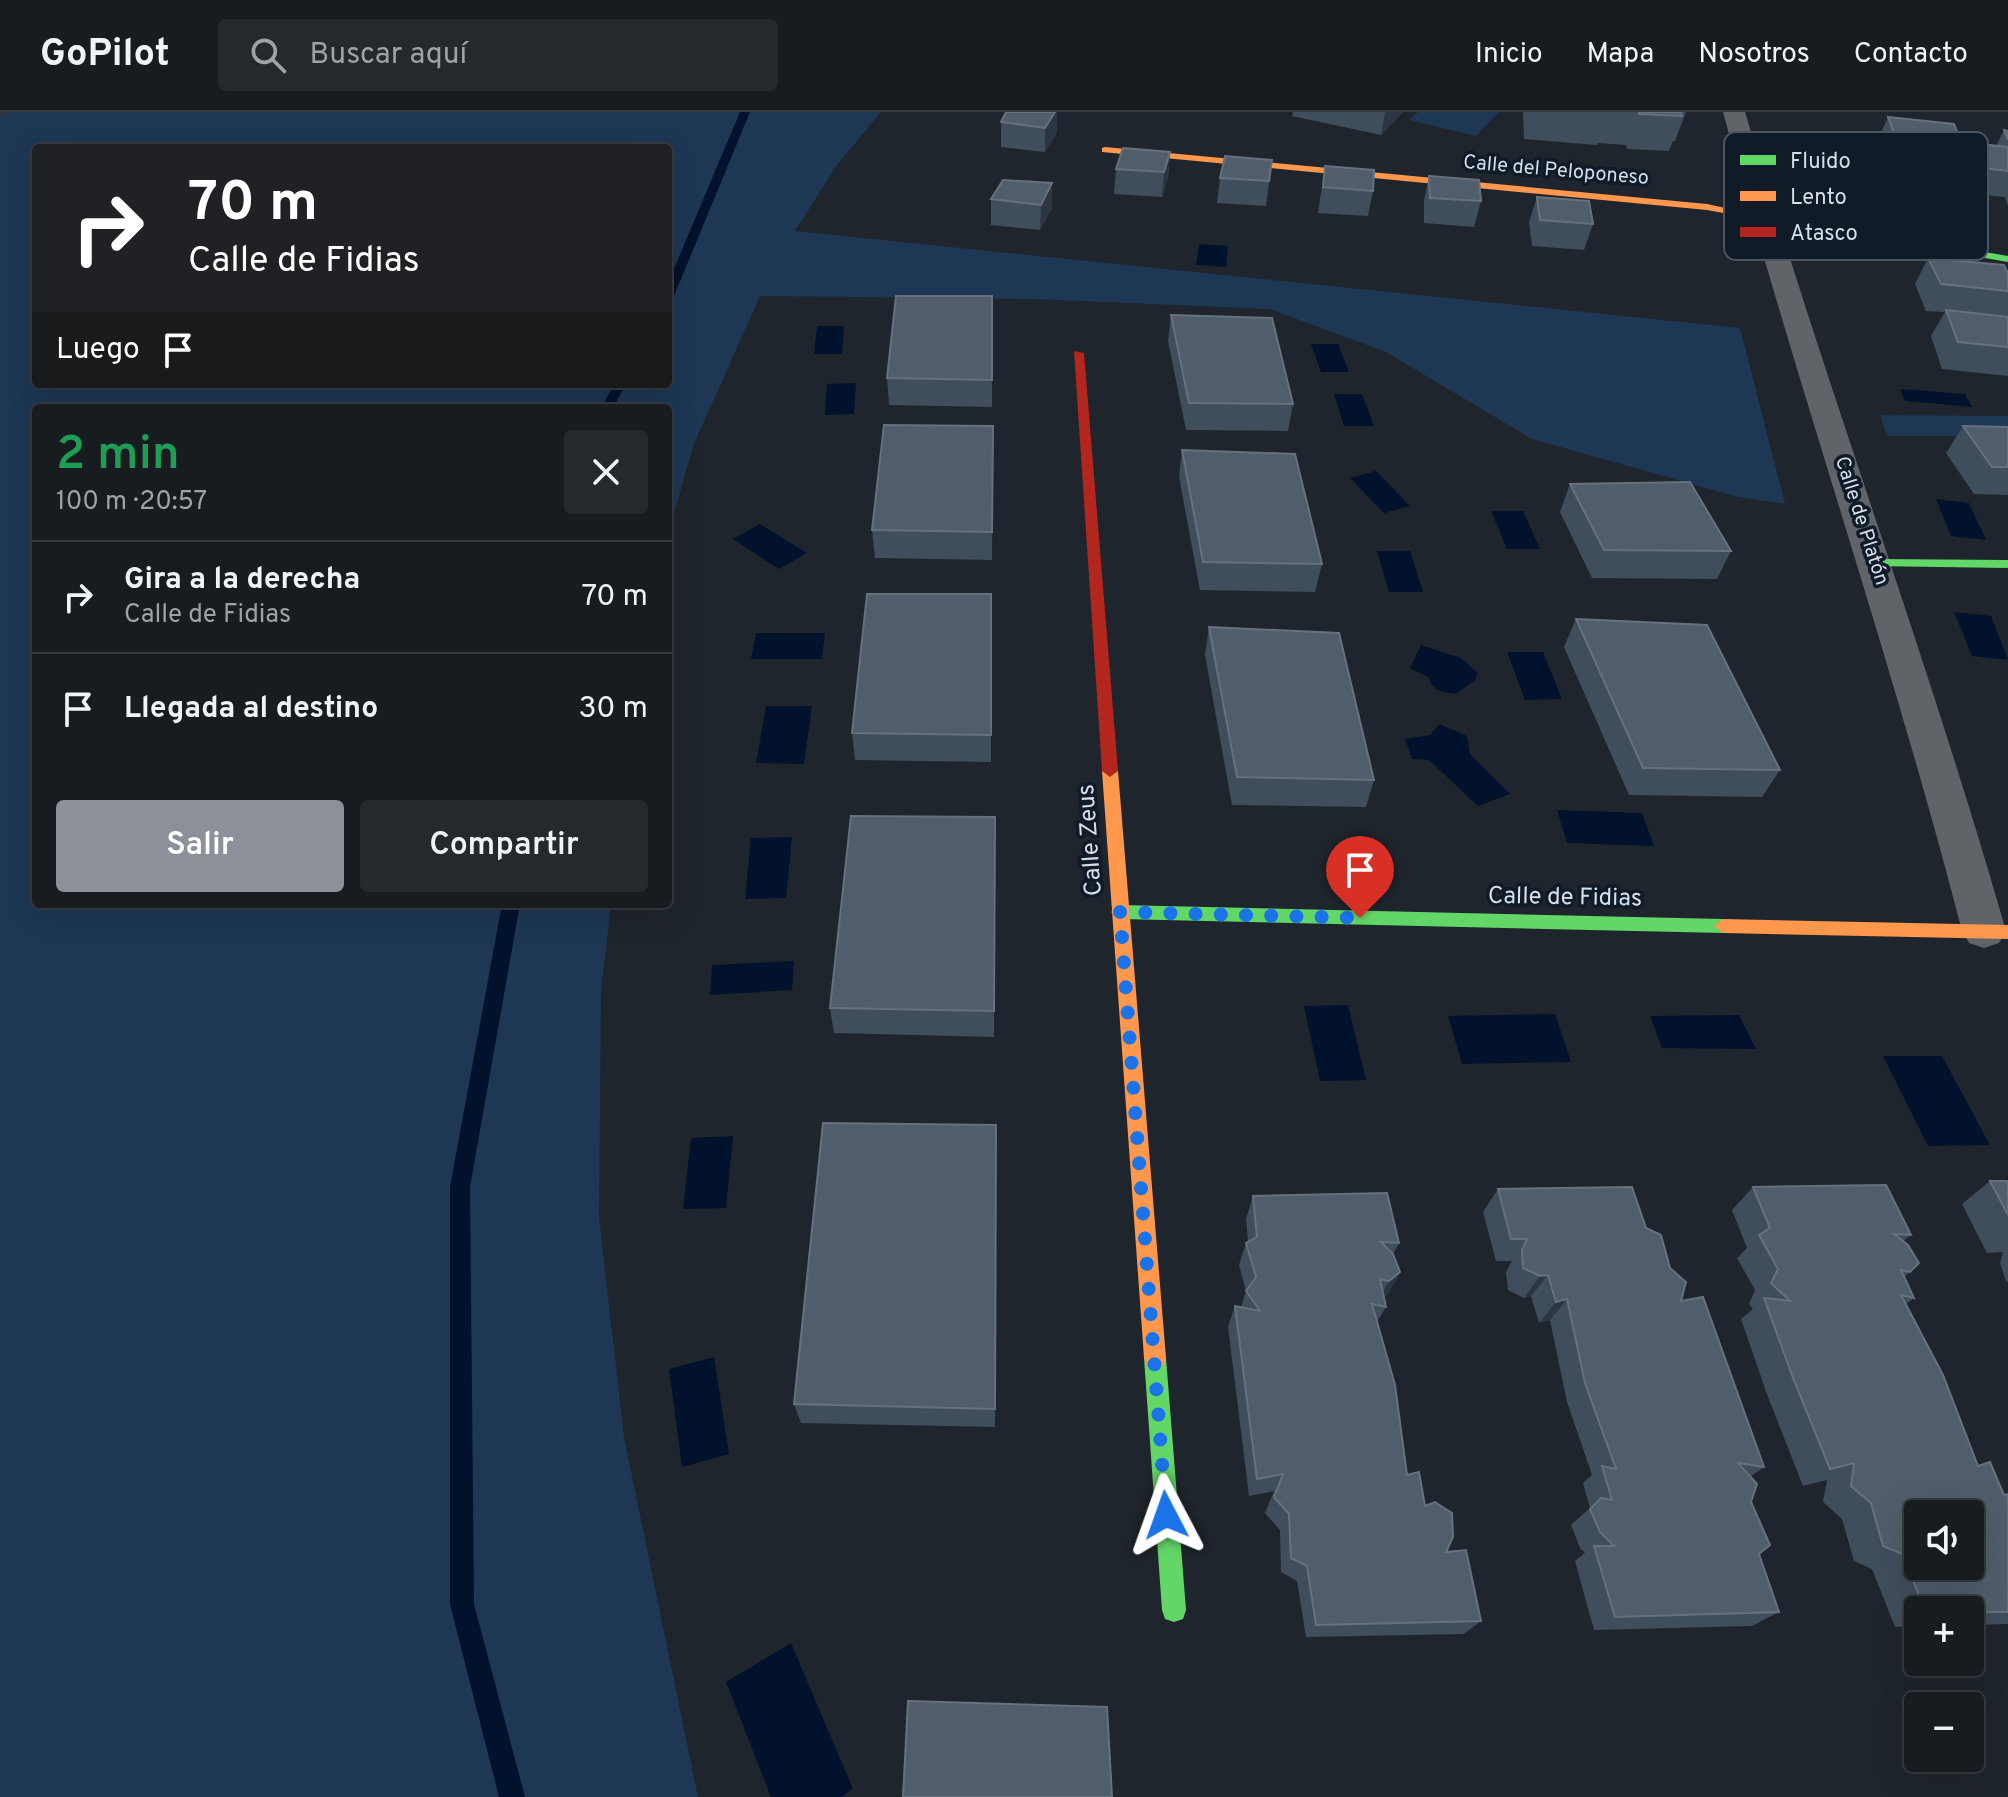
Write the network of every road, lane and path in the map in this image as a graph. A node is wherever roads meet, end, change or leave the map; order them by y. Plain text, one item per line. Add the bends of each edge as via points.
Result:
1 (1734, 112) edge
2 (1739, 132) edge
3 (1105, 150) dead end
4 (1724, 210) edge
5 (1988, 256) edge
6 (2008, 259) edge
7 (1776, 260) edge
8 (1078, 353) dead end
9 (1875, 563) junction
10 (2008, 564) edge
11 (1120, 912) junction
12 (1996, 932) edge
13 (1174, 1610) dead end

1 - 2 street, Calle de Platón
3 - 4 street, Calle del Peloponeso
5 - 6 street, Calle del Peloponeso
7 - 9 street, Calle de Platón
8 - 11 street, Calle Zeus
9 - 10 street
9 - 12 street, Calle de Platón
11 - 12 street, Calle de Fidias
11 - 13 street, Calle Zeus

